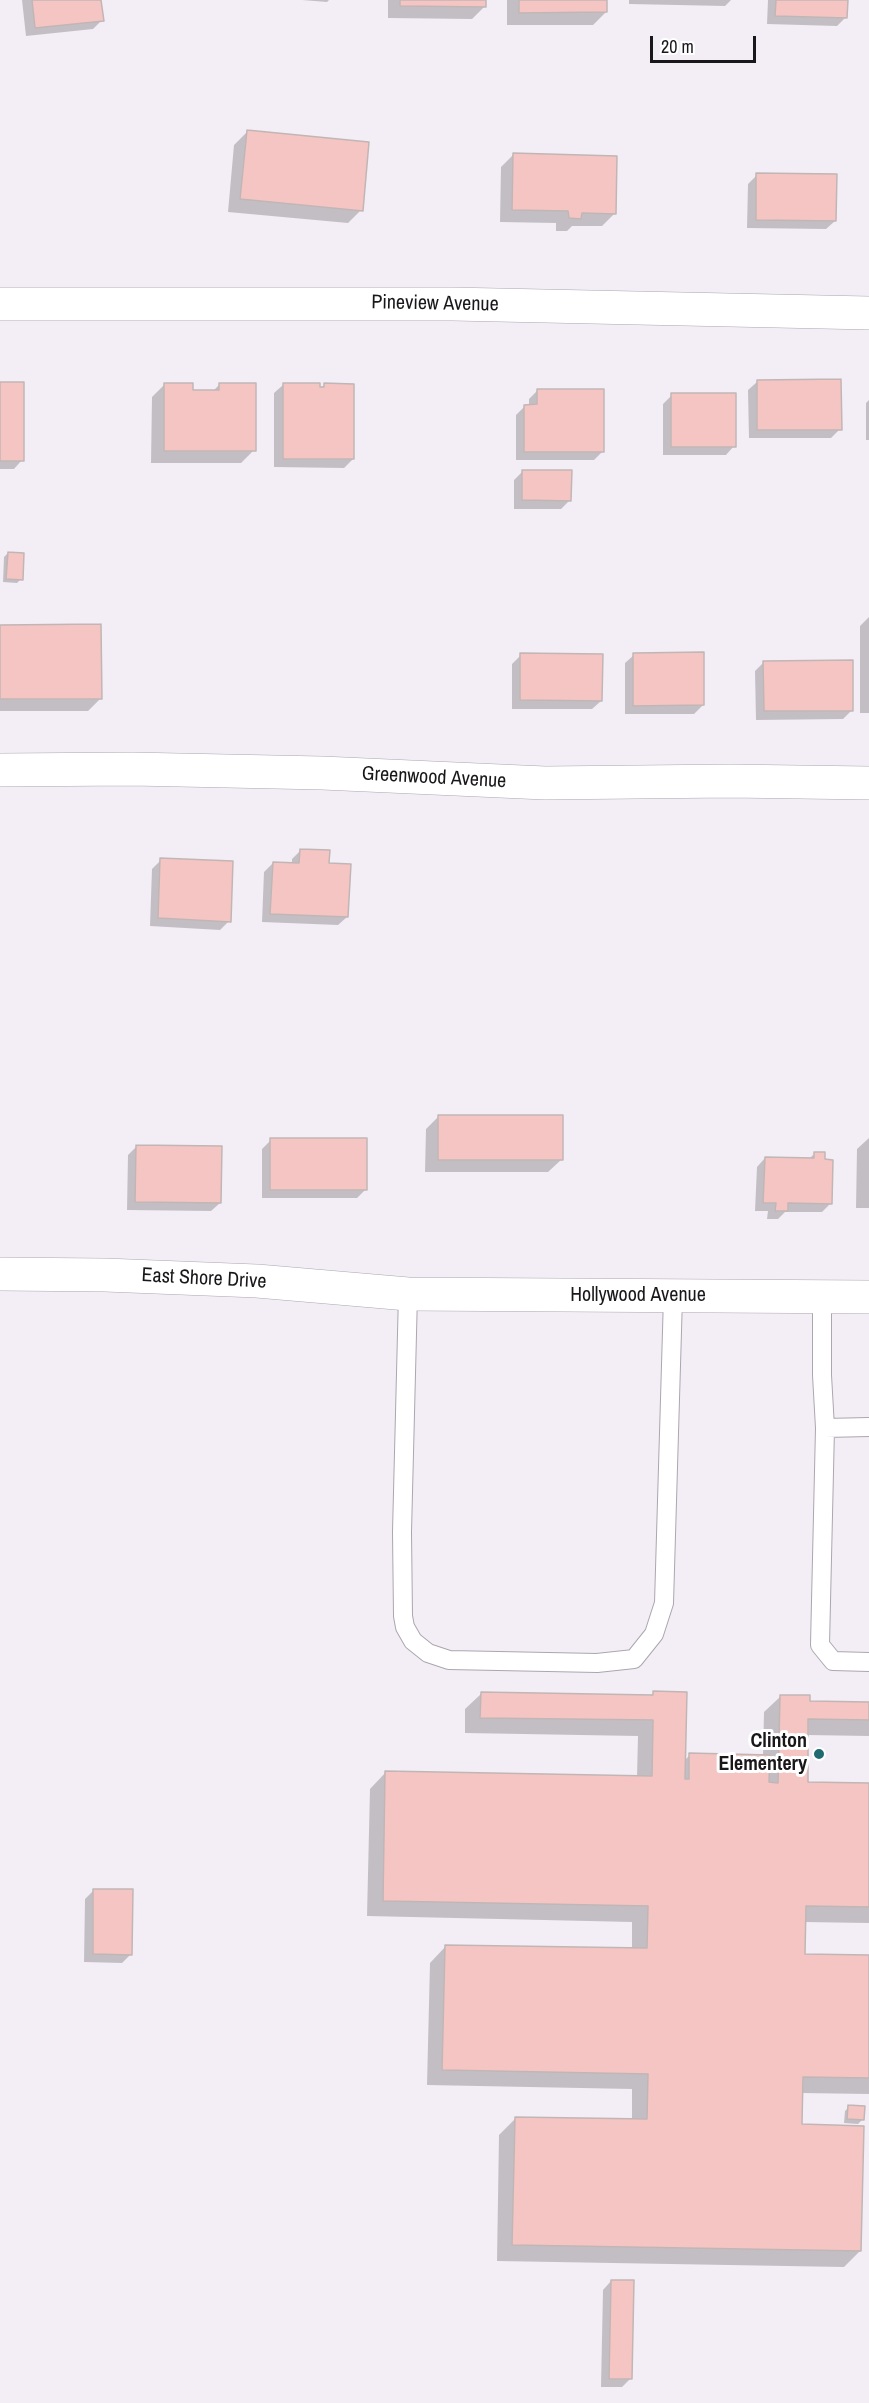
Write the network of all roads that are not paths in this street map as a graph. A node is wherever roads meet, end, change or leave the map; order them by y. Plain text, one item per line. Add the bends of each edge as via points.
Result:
1 (0, 304) edge
2 (869, 313) edge
3 (0, 770) edge
4 (869, 783) edge
5 (0, 1274) edge
6 (408, 1294) junction
7 (822, 1296) junction
8 (673, 1297) junction
9 (869, 1297) edge
10 (869, 1427) edge
11 (825, 1428) junction
12 (869, 1662) edge

1 - 2 street, Pineview Avenue via 452,304
3 - 4 street, Greenwood Avenue via 298,772 545,783
5 - 6 street, East Shore Drive via 257,1281
6 - 8 street, Hollywood Avenue
6 - 8 lane via 402,1532 405,1627 413,1641 428,1653 449,1660 597,1663 634,1659 654,1634 664,1603
7 - 8 street, Hollywood Avenue
7 - 9 street, Hollywood Avenue
7 - 11 lane
10 - 11 lane
11 - 12 lane via 820,1645 833,1661

